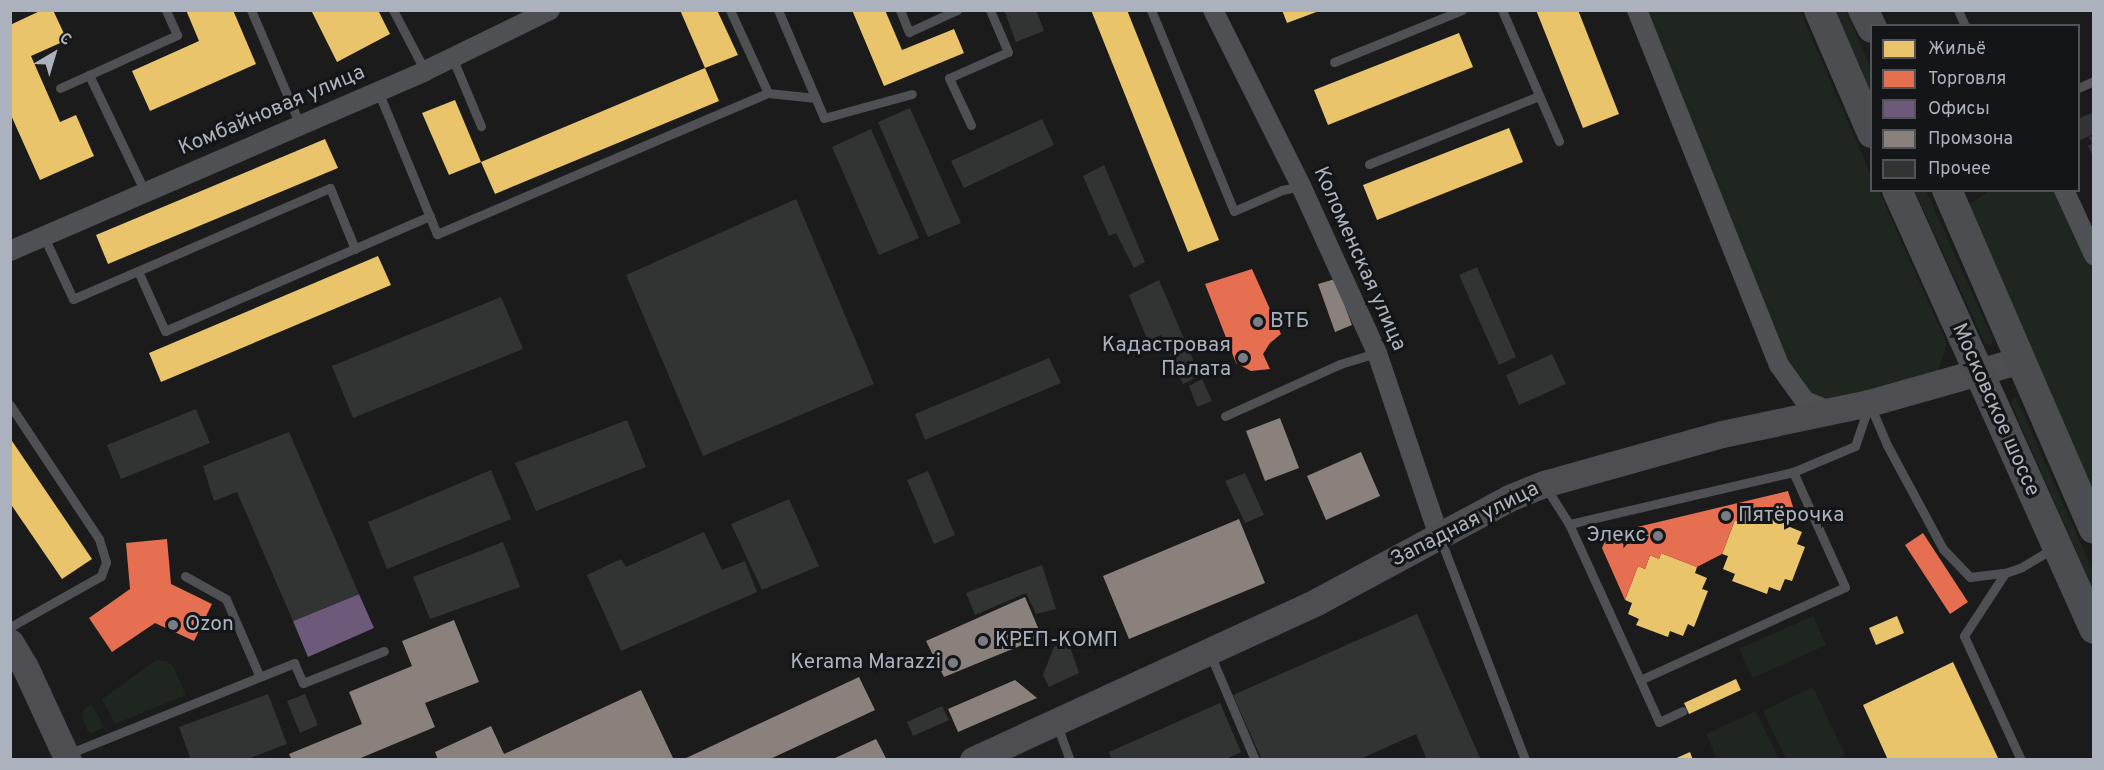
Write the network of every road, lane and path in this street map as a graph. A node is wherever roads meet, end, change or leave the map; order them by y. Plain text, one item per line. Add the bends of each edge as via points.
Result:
1 (166, 10) edge
2 (251, 10) edge
3 (393, 10) edge
4 (550, 10) edge
5 (730, 10) edge
6 (778, 10) edge
7 (900, 10) edge
8 (957, 10) edge
9 (990, 10) edge
10 (1151, 10) edge
11 (1213, 10) edge
12 (1462, 10) edge
13 (1502, 10) edge
14 (1637, 10) edge
15 (1819, 10) edge
16 (1863, 10) edge
17 (1958, 10) edge
18 (1870, 24) edge
19 (1964, 24) edge
20 (452, 57) junction
21 (1334, 62) dead end
22 (425, 70) junction
23 (89, 75) junction
24 (2094, 81) edge
25 (60, 88) dead end
26 (2080, 88) edge
27 (378, 91) junction
28 (768, 93) junction
29 (912, 94) dead end
30 (1539, 96) junction
31 (816, 98) junction
32 (300, 124) junction
33 (482, 126) dead end
34 (971, 126) dead end
35 (1870, 128) edge
36 (1559, 141) dead end
37 (1370, 164) dead end
38 (1301, 186) junction
39 (145, 192) junction
40 (1898, 192) edge
41 (1948, 192) edge
42 (2065, 192) edge
43 (430, 216) junction
44 (44, 237) junction
45 (355, 249) junction
46 (10, 251) edge
47 (2094, 255) edge
48 (138, 271) junction
49 (1377, 353) junction
50 (2021, 360) junction
51 (1978, 372) junction
52 (1869, 403) junction
53 (10, 405) edge
54 (1830, 411) junction
55 (1225, 416) dead end
56 (1793, 472) junction
57 (1544, 484) junction
58 (1569, 525) junction
59 (2094, 529) edge
60 (1439, 536) junction
61 (2056, 546) junction
62 (2005, 573) junction
63 (185, 576) dead end
64 (10, 627) edge
65 (2094, 629) edge
66 (384, 651) dead end
67 (1209, 652) junction
68 (17, 658) edge
69 (259, 675) junction
70 (1640, 680) junction
71 (1683, 711) dead end
72 (1055, 722) junction
73 (67, 757) edge
74 (973, 759) edge
75 (1070, 759) edge
76 (1255, 759) edge
77 (1525, 759) edge
78 (2021, 759) edge

1 - 23 lane via 177,35
2 - 32 lane
3 - 22 lane
4 - 20 street, Комбайновая улица
5 - 28 lane
6 - 31 lane
7 - 8 lane via 909,32
9 - 34 lane via 1008,52 949,78
10 - 38 lane via 1234,211
11 - 38 street, Коломенская улица
12 - 21 lane
13 - 30 lane
14 - 54 street via 1779,365 1805,401
15 - 35 main road
16 - 18 main road
17 - 19 lane
20 - 22 street, Комбайновая улица
20 - 33 lane
22 - 27 street, Комбайновая улица
23 - 25 lane
23 - 39 lane
24 - 26 lane
27 - 32 street, Комбайновая улица
27 - 43 lane
28 - 31 lane
28 - 43 lane via 437,234
29 - 31 lane via 824,118
30 - 36 lane
30 - 37 lane
32 - 39 street, Комбайновая улица
38 - 49 street, Коломенская улица
39 - 44 street, Комбайновая улица
40 - 51 main road, Московское шоссе
41 - 50 main road, Московское шоссе
42 - 47 street
43 - 45 lane
44 - 46 street, Комбайновая улица
44 - 48 lane via 73,299
45 - 48 lane via 165,331
45 - 48 lane via 330,188
49 - 55 lane via 1340,364
49 - 60 street, Коломенская улица
50 - 51 street, Западная улица
50 - 59 main road, Московское шоссе
51 - 52 street, Западная улица
51 - 61 main road, Московское шоссе
52 - 54 street, Западная улица
52 - 56 lane via 1855,446
52 - 62 lane via 1943,549 1970,578
53 - 64 lane via 99,539 106,562 101,576
54 - 57 street, Западная улица via 1722,434
56 - 58 lane
56 - 70 lane via 1845,587
57 - 58 lane
57 - 60 street, Западная улица
58 - 70 lane
60 - 67 street, Западная улица via 1318,601
60 - 77 lane
61 - 62 lane
61 - 65 main road, Московское шоссе
62 - 78 lane via 1964,636
63 - 69 lane via 226,599
66 - 69 lane via 303,683 294,663
67 - 72 street, Западная улица
67 - 76 lane
68 - 73 street
69 - 73 lane
70 - 71 lane via 1659,722
72 - 74 street, Западная улица
72 - 75 lane

